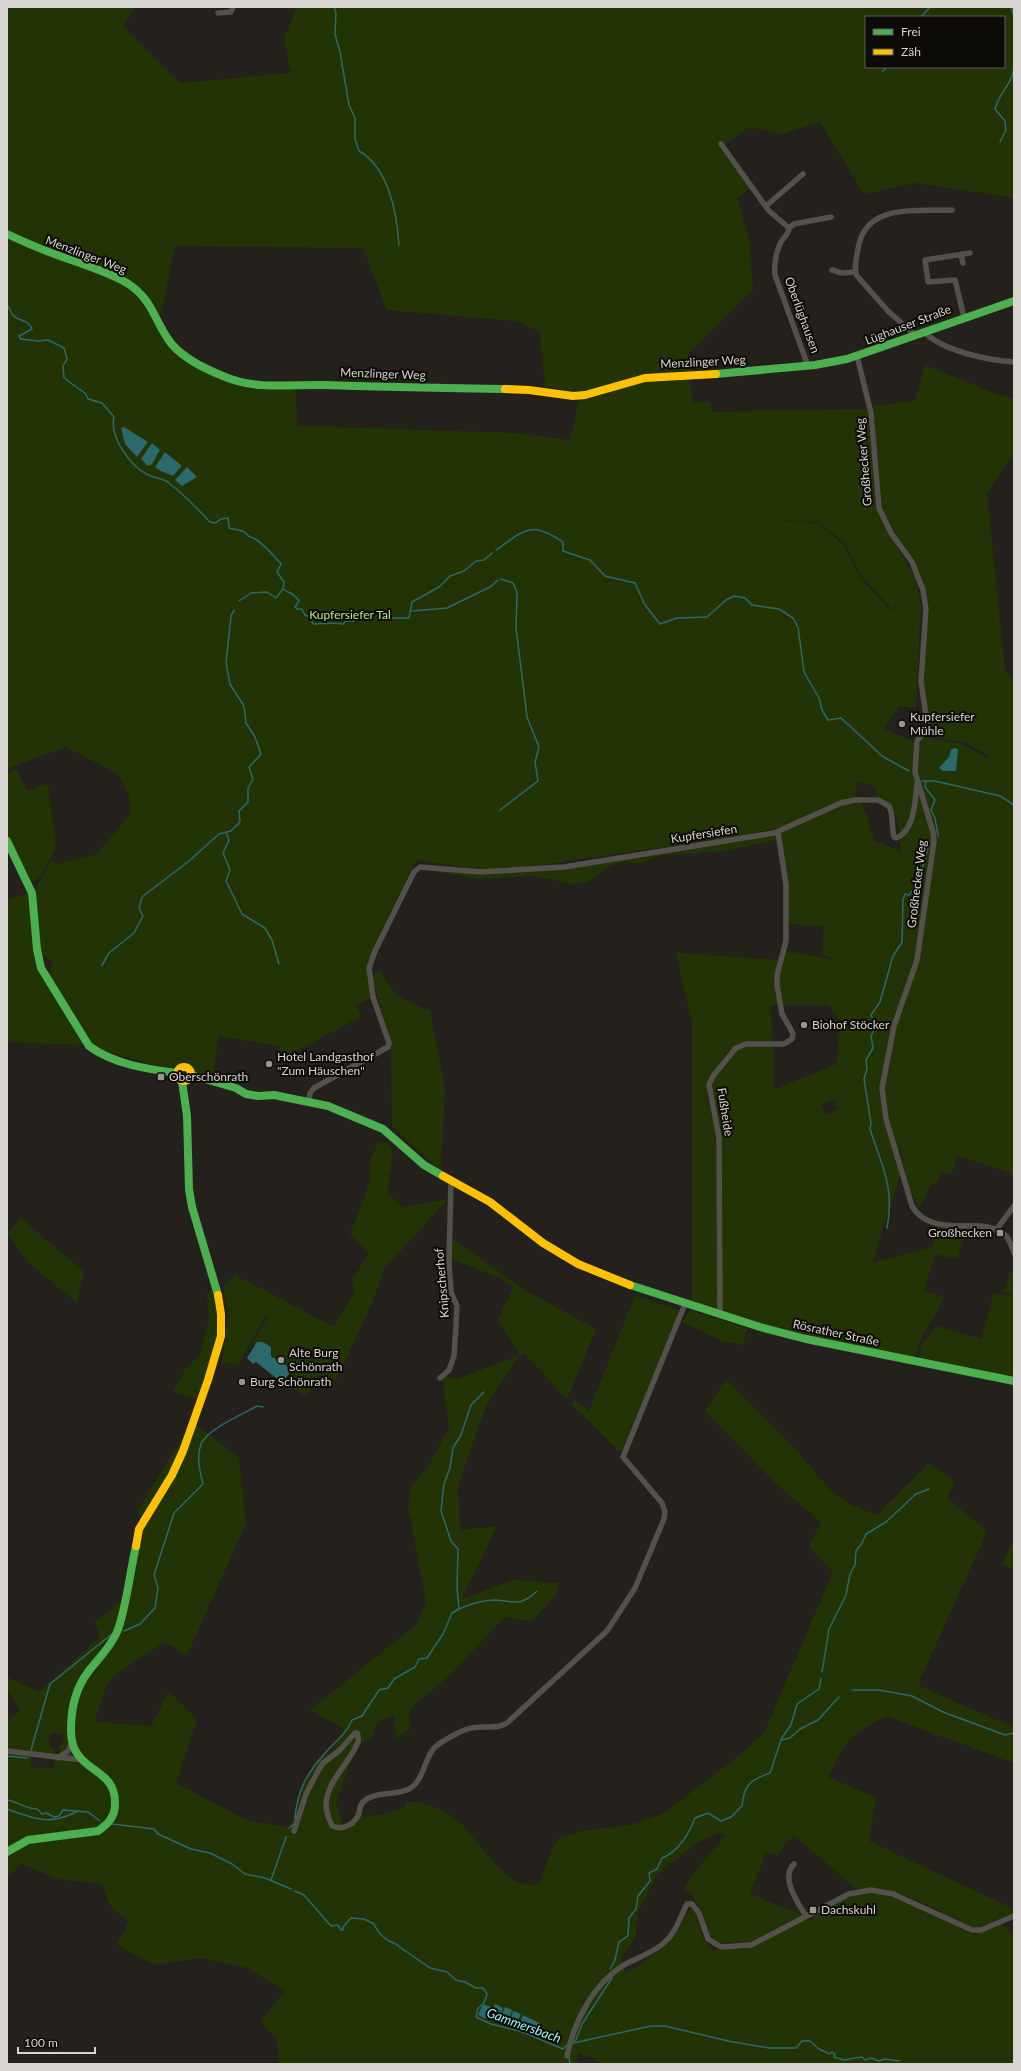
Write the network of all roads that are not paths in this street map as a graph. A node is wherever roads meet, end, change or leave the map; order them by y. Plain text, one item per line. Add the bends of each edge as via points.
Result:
1 (233, 7) edge
2 (218, 13) dead end
3 (721, 144) dead end
4 (803, 174) dead end
5 (766, 206) junction
6 (952, 210) dead end
7 (831, 217) dead end
8 (789, 228) junction
9 (7, 234) edge
10 (970, 253) dead end
11 (961, 254) junction
12 (963, 263) dead end
13 (832, 270) dead end
14 (855, 272) junction
15 (1014, 301) edge
16 (964, 317) junction
17 (923, 331) junction
18 (914, 334) junction
19 (857, 356) junction
20 (1014, 362) edge
21 (808, 366) junction
22 (917, 783) junction
23 (778, 832) junction
24 (7, 841) edge
25 (176, 1073) junction
26 (191, 1075) junction
27 (182, 1081) junction
28 (309, 1102) junction
29 (451, 1181) junction
30 (1014, 1206) edge
31 (996, 1230) junction
32 (1014, 1253) edge
33 (685, 1304) junction
34 (720, 1315) junction
35 (440, 1378) dead end
36 (1014, 1381) edge
37 (72, 1742) junction
38 (7, 1751) edge
39 (58, 1758) junction
40 (83, 1760) junction
41 (294, 1831) dead end
42 (7, 1852) edge
43 (794, 1864) dead end
44 (806, 1916) junction
45 (1014, 1916) edge
46 (567, 2056) dead end

1 - 2 street via 231,12
3 - 5 street
4 - 5 street
5 - 8 street
6 - 14 street via 897,212 876,218 859,238
7 - 8 street via 794,224
8 - 21 street, Oberlüghausen via 779,246 775,275
9 - 21 street, Menzlinger Weg via 31,246 102,271 127,283 142,295 153,309 168,339 187,358 228,378 256,385 529,390 573,396 646,378
10 - 11 street
11 - 12 street
11 - 16 street via 925,260 924,266 928,282 954,280
13 - 14 street via 842,273
14 - 18 street via 888,311
15 - 16 street, Lüghauser Straße
16 - 17 street, Lüghauser Straße
17 - 18 street, Lüghauser Straße
17 - 20 street via 931,340 967,353
18 - 19 street, Lüghauser Straße
19 - 21 street, Lüghauser Straße
19 - 22 street, Großhecker Weg via 871,413 879,508 891,533 912,562 920,579 926,608 921,681 927,723 925,731 917,741
22 - 23 street, Kupfersiefen via 911,820 903,833 896,838 893,834 893,819 889,806 878,800 865,799 841,803
22 - 31 street, Großhecker Weg via 933,832 934,847 924,901 922,940 894,1026 881,1096 893,1144 912,1206 917,1214 936,1224 983,1226
23 - 28 street, Kupfersiefen via 695,847 541,869 481,872 420,867 414,872 370,962 369,974 388,1047 314,1088 310,1093
23 - 34 street, Fußheide via 786,885 786,941 778,968 777,985 782,1014 793,1034 792,1039 784,1044 746,1044 736,1048 713,1076 709,1085 718,1138
24 - 25 street via 32,893 41,968 89,1046 126,1062
25 - 26 street via 184,1066 189,1069
25 - 27 street
26 - 27 street via 188,1080
26 - 28 street via 236,1088 246,1094 274,1095
27 - 37 street via 187,1116 189,1190 217,1287 221,1314 220,1336 184,1451 139,1529 115,1640 88,1672 76,1696 71,1722
28 - 29 street, Rösrather Straße via 328,1106 377,1126 390,1134 424,1165
29 - 33 street, Rösrather Straße via 490,1202 543,1243 578,1264 622,1283
29 - 35 street, Knipscherhof via 449,1263 451,1292 457,1306 456,1325 452,1363 449,1370
30 - 31 street
31 - 32 street via 1006,1236
33 - 34 street, Rösrather Straße
33 - 41 street via 623,1457 657,1496 665,1512 664,1519 635,1588 600,1638 507,1723 467,1728 437,1745 430,1754 420,1778 410,1789 367,1798 361,1804 358,1816 349,1826 339,1828 332,1826 326,1806 328,1795 339,1772 358,1742 359,1737 355,1733 318,1771 306,1794
34 - 36 street, Rösrather Straße via 828,1344
37 - 39 street via 68,1751
37 - 40 street
38 - 39 street
39 - 40 street
40 - 42 street via 110,1780 116,1794 115,1811 108,1825 98,1831 28,1840
43 - 44 street via 790,1873 790,1889
44 - 45 street via 849,1894 871,1890 893,1894 972,1930 982,1930
44 - 46 street via 751,1945 721,1947 708,1939 700,1913 692,1904 687,1904 676,1929 665,1942 609,1975 595,1992 570,2040

